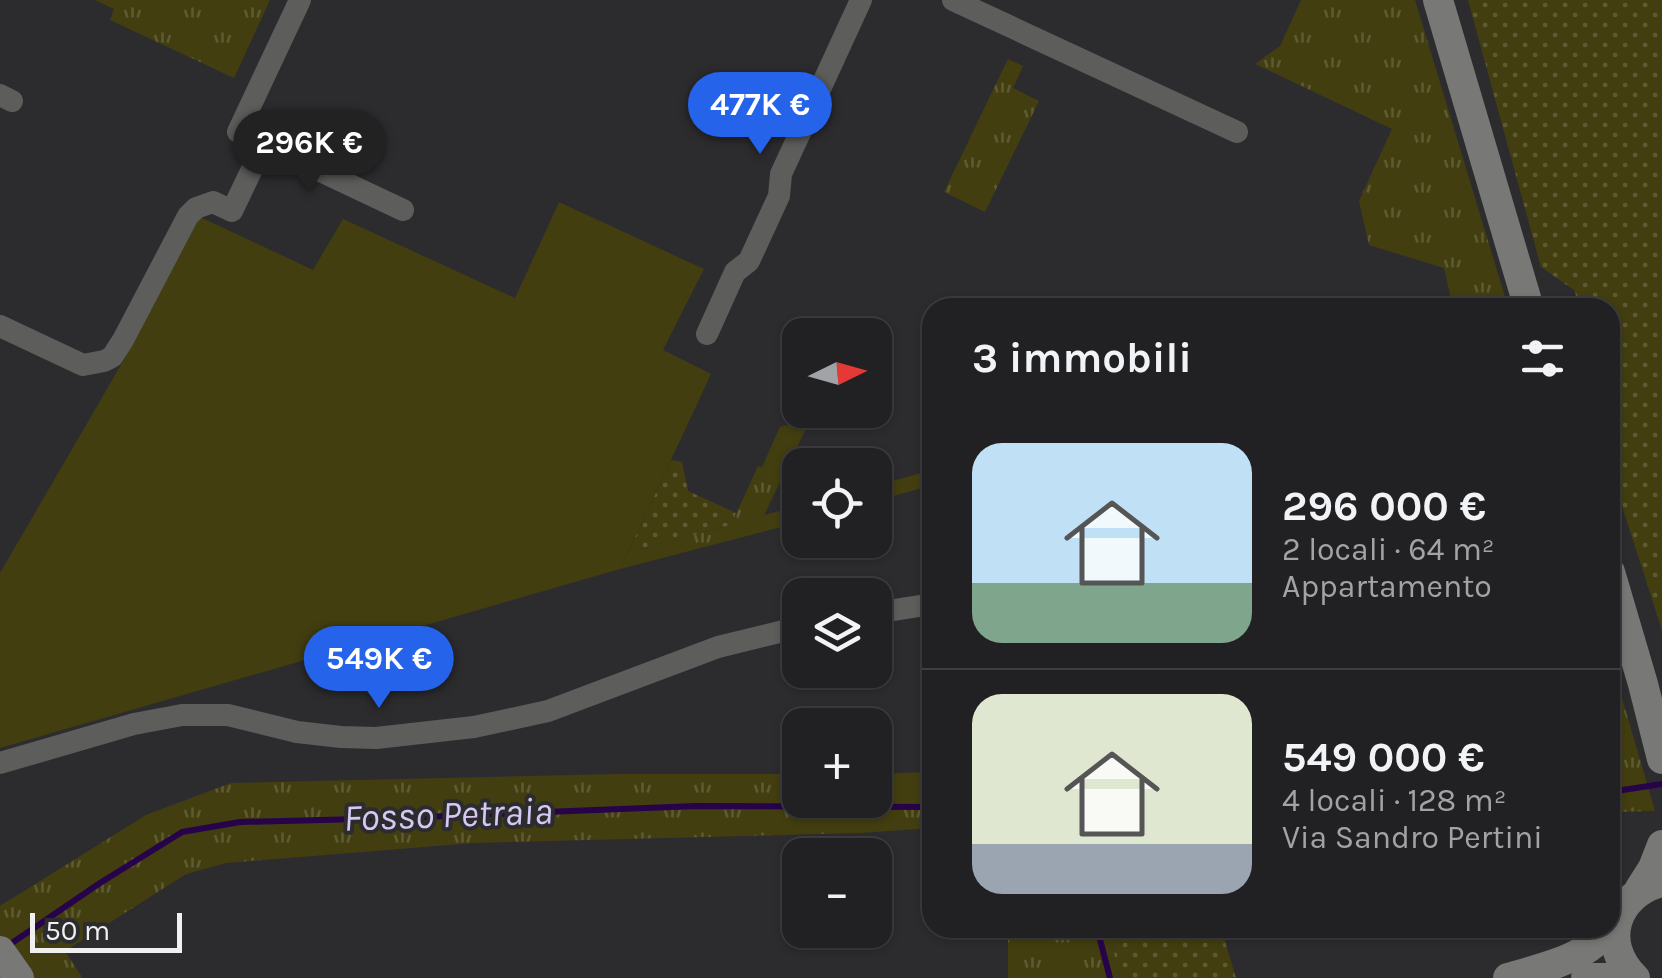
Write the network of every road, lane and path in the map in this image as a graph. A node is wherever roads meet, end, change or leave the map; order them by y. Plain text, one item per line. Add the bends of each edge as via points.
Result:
1 (300, 0) edge
2 (861, 0) edge
3 (952, 0) edge
4 (1438, 0) edge
5 (1237, 132) dead end
6 (264, 144) junction
7 (404, 210) dead end
8 (1527, 298) edge
9 (0, 326) edge
10 (706, 334) dead end
11 (922, 606) edge
12 (1620, 607) edge
13 (892, 610) edge
14 (782, 631) edge
15 (1660, 748) edge
16 (0, 763) edge
17 (1662, 845) edge
18 (1651, 886) edge
19 (1620, 914) edge
20 (1603, 938) edge
21 (1616, 938) edge
22 (0, 951) edge
23 (18, 978) edge
24 (1508, 978) edge
25 (1586, 978) edge
26 (1627, 978) edge
27 (1635, 978) edge

1 - 6 street via 238,132
2 - 10 street via 749,261 735,272
3 - 5 street
4 - 8 main road
6 - 7 street
6 - 9 street via 232,211 213,202 188,216 112,357 83,365
11 - 13 street
12 - 15 main road
14 - 16 street via 718,647 548,711 459,730 341,737 198,714 134,724
17 - 18 main road
18 - 19 main road
20 - 24 main road via 1570,960
21 - 27 main road
22 - 23 main road
25 - 26 main road

